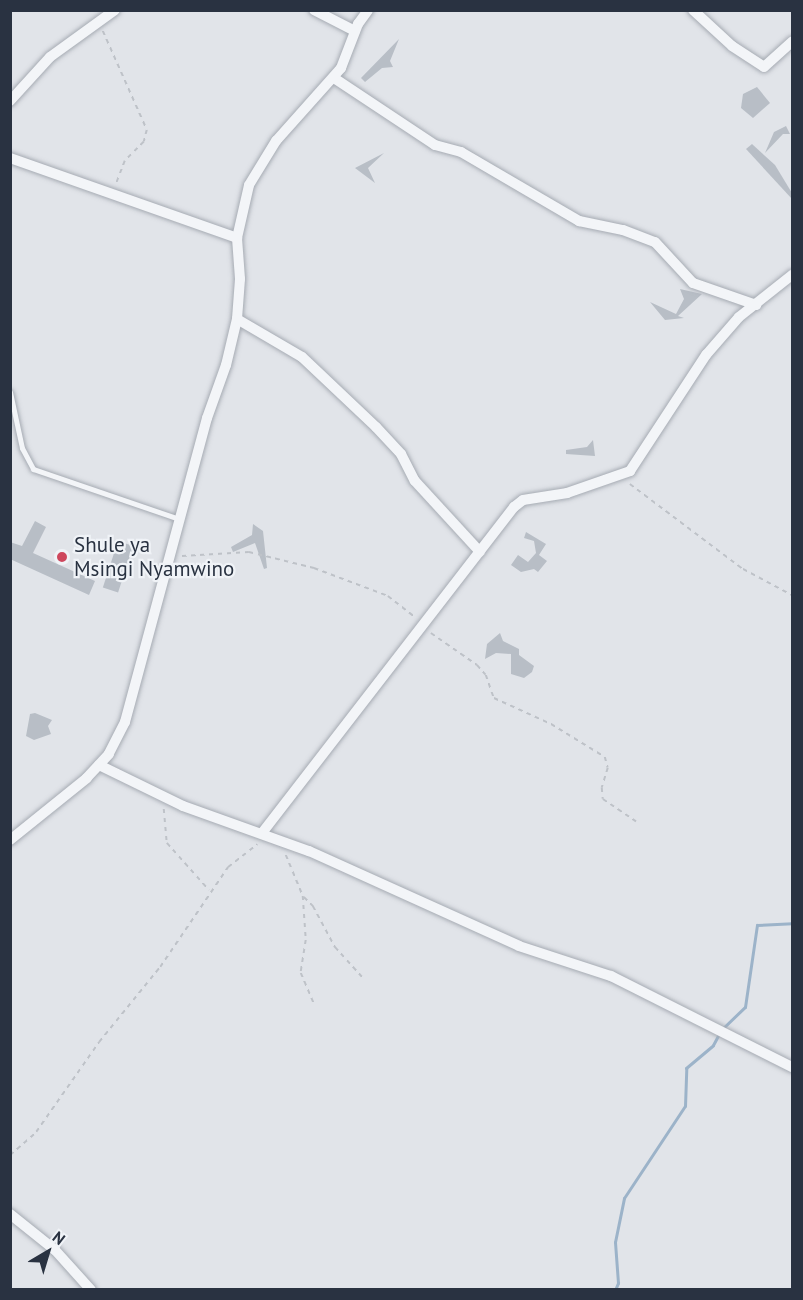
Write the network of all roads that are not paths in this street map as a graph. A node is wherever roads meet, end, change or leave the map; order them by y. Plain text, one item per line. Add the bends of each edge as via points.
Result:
1 (115, 10) edge
2 (314, 10) edge
3 (368, 10) edge
4 (693, 10) edge
5 (355, 31) junction
6 (792, 42) edge
7 (334, 78) junction
8 (10, 101) edge
9 (10, 158) edge
10 (237, 238) junction
11 (792, 275) edge
12 (756, 305) junction
13 (237, 319) junction
14 (10, 392) edge
15 (181, 519) junction
16 (480, 552) junction
17 (99, 765) junction
18 (265, 834) junction
19 (10, 840) edge
20 (792, 1067) edge
21 (10, 1214) edge
22 (91, 1290) edge

1 - 8 street via 50,57
2 - 5 street
3 - 5 street
4 - 6 street via 758,65 771,64
5 - 7 street via 348,56
7 - 10 street via 300,111 255,175 244,201
7 - 12 street via 435,145 461,152 579,221 623,230 655,242 693,283
9 - 10 street
10 - 13 street
11 - 12 street
12 - 16 street via 729,327 689,376 650,446 630,471 567,493 523,500
13 - 15 street
13 - 16 street via 302,357 376,427 401,454 415,481
14 - 15 lane via 22,448 33,470
15 - 17 street via 125,722 110,754
16 - 18 street via 421,624
17 - 18 street via 163,796
17 - 19 street
18 - 20 street via 519,946 611,976
21 - 22 street via 55,1250

